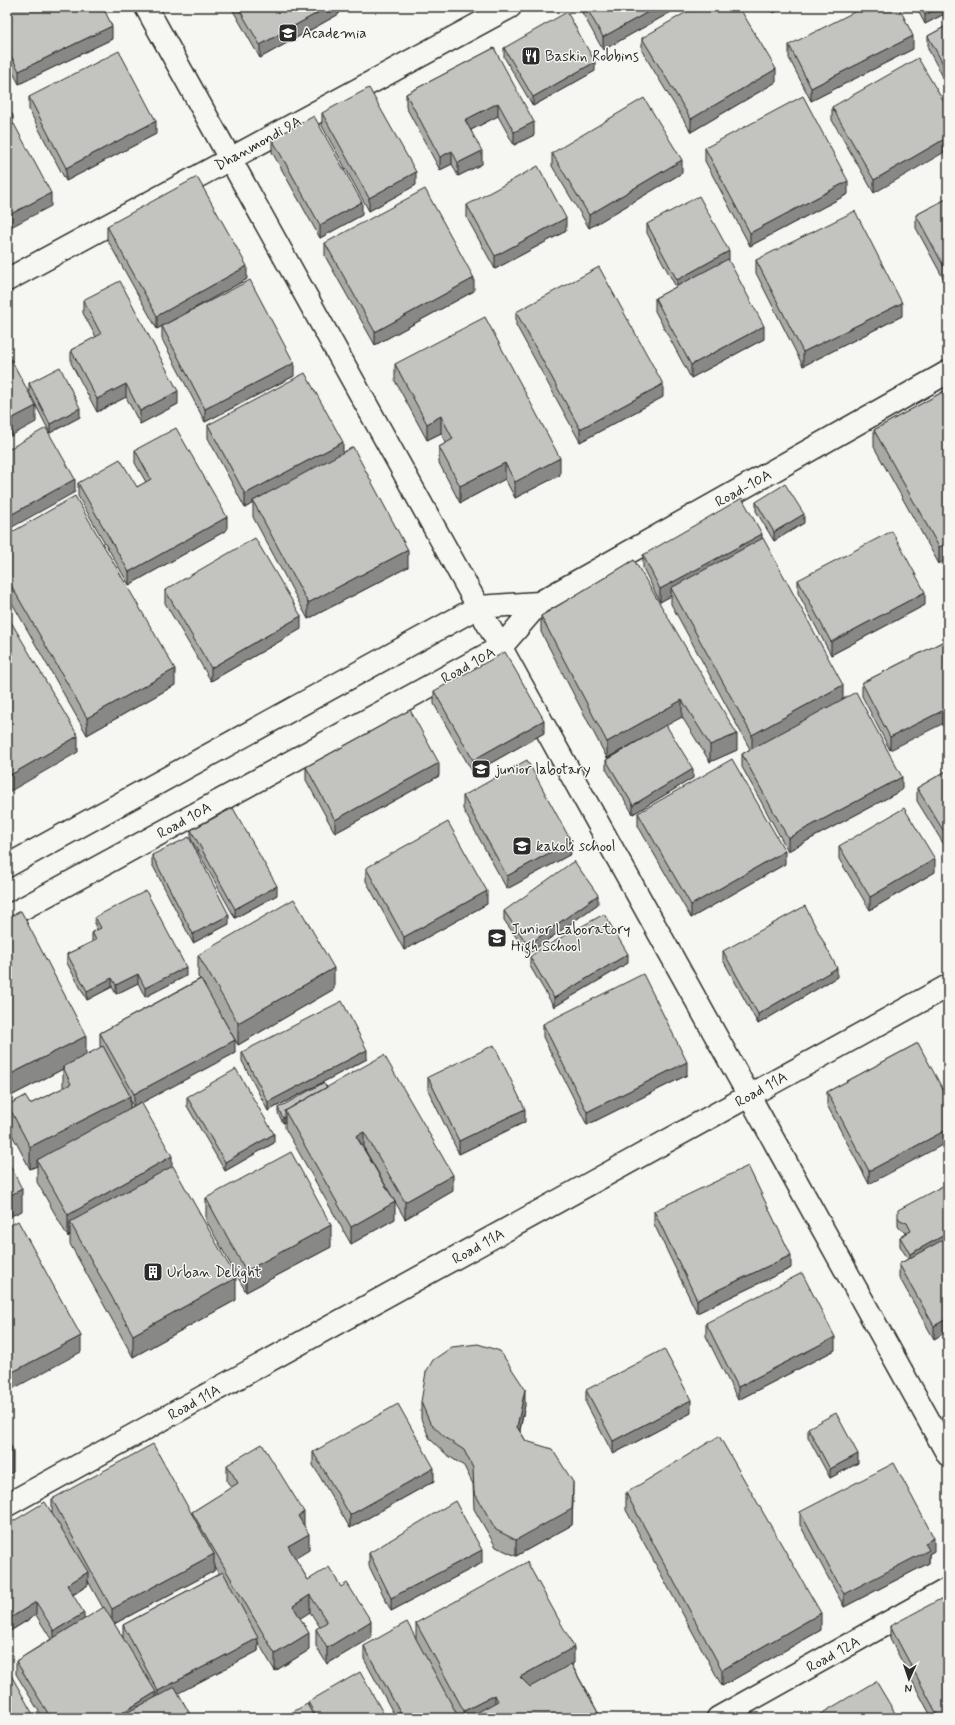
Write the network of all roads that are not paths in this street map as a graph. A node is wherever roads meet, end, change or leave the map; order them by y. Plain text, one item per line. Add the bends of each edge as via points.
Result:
1 (146, 7) edge
2 (510, 7) edge
3 (230, 159) junction
4 (7, 280) edge
5 (948, 372) edge
6 (539, 603) junction
7 (478, 607) junction
8 (501, 647) junction
9 (7, 866) edge
10 (7, 917) edge
11 (948, 986) edge
12 (749, 1096) junction
13 (948, 1455) edge
14 (7, 1505) edge
15 (948, 1589) edge
16 (718, 1718) edge

1 - 3 street
2 - 3 street, Dhanmondi 9A
3 - 4 street, Dhanmondi 9A
3 - 7 street
5 - 6 street, Road-10A
6 - 7 street
6 - 8 street, Road 10A
7 - 8 street
7 - 9 street
8 - 10 street, Road 10A
8 - 12 street
11 - 12 street, Road 11A
12 - 13 street
12 - 14 street, Road 11A
15 - 16 street, Road 12A

